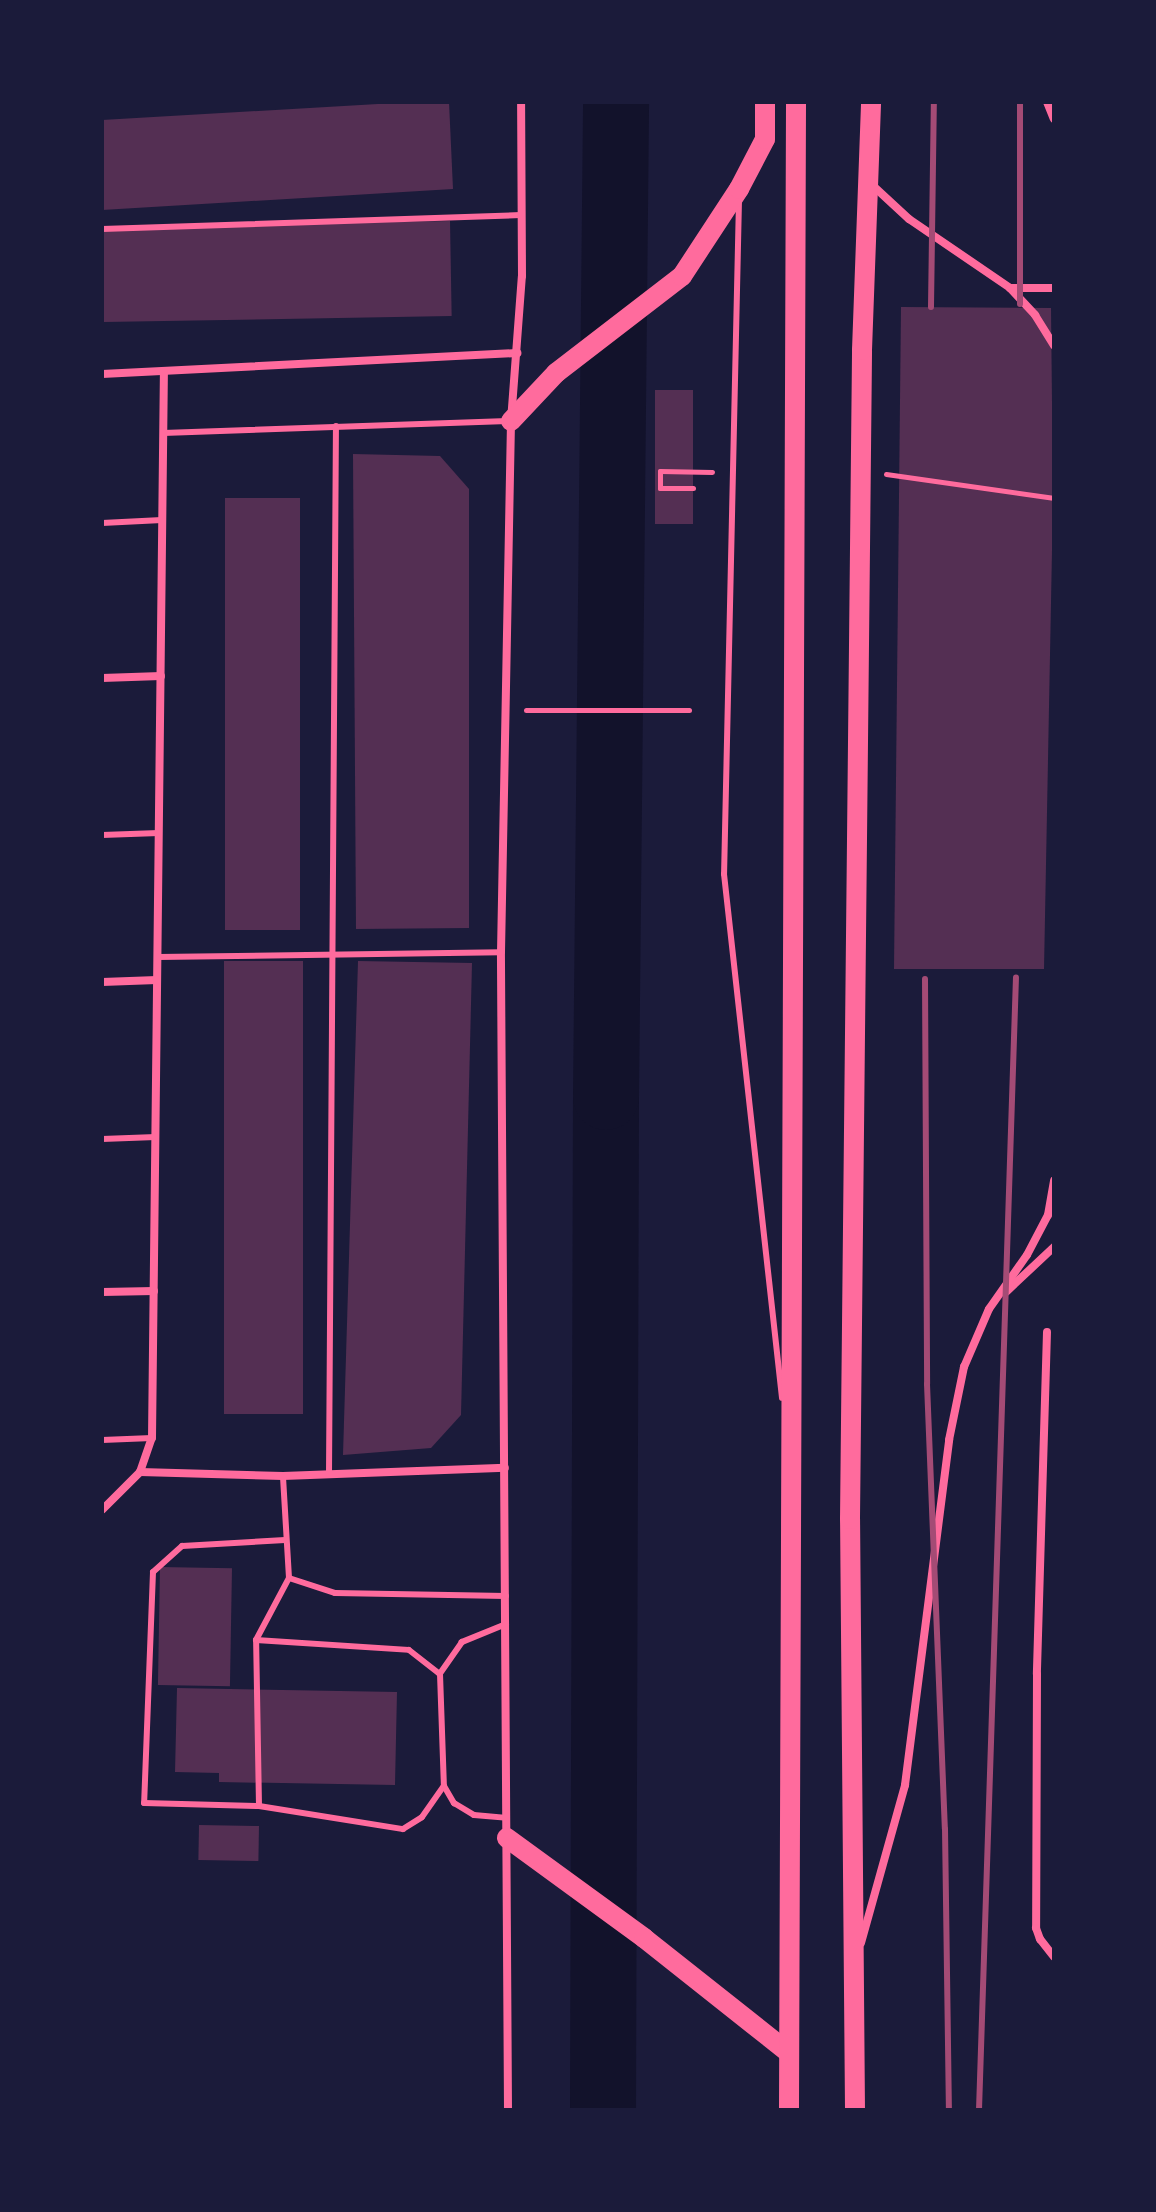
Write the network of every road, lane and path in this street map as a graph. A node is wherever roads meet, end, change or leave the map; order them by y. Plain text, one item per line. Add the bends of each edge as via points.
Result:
1 (521, 102) edge
2 (765, 102) edge
3 (796, 102) edge
4 (871, 102) edge
5 (1047, 102) edge
6 (1054, 119) edge
7 (869, 182) junction
8 (739, 189) junction
9 (521, 215) junction
10 (102, 229) edge
11 (1010, 288) junction
12 (1054, 288) edge
13 (1054, 346) edge
14 (517, 353) junction
15 (164, 371) junction
16 (102, 374) edge
17 (511, 421) junction
18 (336, 426) junction
19 (163, 433) junction
20 (660, 471) dead end
21 (693, 488) dead end
22 (162, 520) junction
23 (102, 523) edge
24 (161, 676) junction
25 (102, 678) edge
26 (505, 709) junction
27 (689, 710) dead end
28 (159, 833) junction
29 (102, 835) edge
30 (501, 952) junction
31 (331, 956) junction
32 (158, 957) junction
33 (157, 980) junction
34 (102, 982) edge
35 (156, 1137) junction
36 (102, 1139) edge
37 (1054, 1181) edge
38 (1054, 1247) edge
39 (154, 1291) junction
40 (102, 1292) edge
41 (989, 1309) junction
42 (1047, 1332) dead end
43 (152, 1438) junction
44 (102, 1440) edge
45 (505, 1468) junction
46 (790, 1469) junction
47 (140, 1472) junction
48 (329, 1474) junction
49 (283, 1476) junction
50 (102, 1510) edge
51 (285, 1540) junction
52 (289, 1578) junction
53 (506, 1596) junction
54 (506, 1624) junction
55 (256, 1640) junction
56 (440, 1674) junction
57 (444, 1786) junction
58 (259, 1806) junction
59 (507, 1828) junction
60 (1054, 1957) edge
61 (854, 1969) junction
62 (789, 2053) junction
63 (508, 2110) edge
64 (789, 2110) edge
65 (855, 2110) edge

1 - 9 street
2 - 8 main road via 765,139
3 - 46 main road
4 - 7 main road
5 - 6 street
7 - 11 street via 909,219
7 - 61 main road via 862,350 850,1519
8 - 17 main road via 682,276 556,373
8 - 46 lane via 724,874
9 - 10 lane
9 - 14 street
11 - 12 street
11 - 13 street
14 - 15 street
14 - 17 street
15 - 16 street
15 - 19 street
17 - 18 lane
17 - 26 street
18 - 19 lane
18 - 31 lane
19 - 22 street
20 - 21 path via 660,488
22 - 23 lane
22 - 24 street
24 - 25 street
24 - 28 street
26 - 27 path
26 - 30 street
28 - 29 lane
28 - 32 street
30 - 31 lane
30 - 45 street
31 - 32 lane
31 - 48 lane
32 - 33 street
33 - 34 street
33 - 35 street
35 - 36 lane
35 - 39 street
37 - 41 street via 1048,1215
38 - 41 street
39 - 40 street
39 - 43 street
41 - 61 street via 964,1367 949,1440 905,1785
42 - 60 street via 1036,1928
43 - 44 lane
43 - 47 street
45 - 48 street
45 - 53 street
46 - 62 main road
47 - 49 street
47 - 50 street
48 - 49 street
49 - 51 lane
51 - 52 lane
51 - 58 lane via 182,1546 153,1572 144,1803
52 - 53 lane via 335,1593
52 - 55 lane
53 - 54 street
54 - 56 lane via 462,1642
54 - 59 street
55 - 56 lane via 409,1650
55 - 58 lane
56 - 57 lane
57 - 58 lane via 422,1817 403,1829
57 - 59 lane via 454,1803
59 - 62 main road via 547,1866
59 - 63 street
61 - 65 main road
62 - 64 main road

